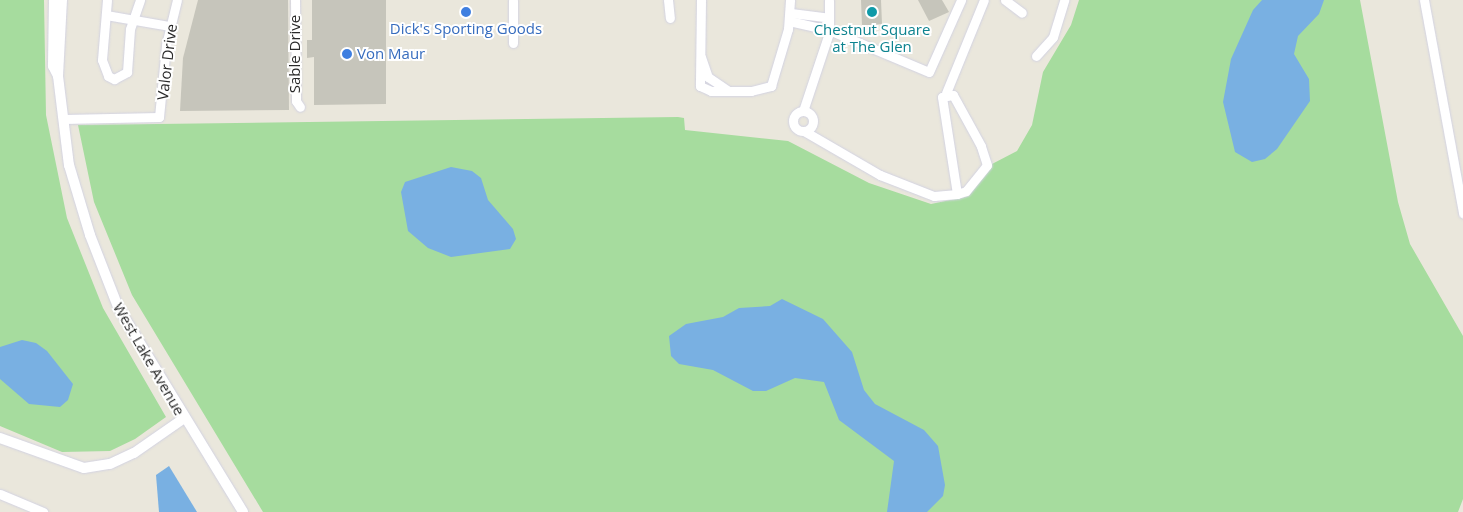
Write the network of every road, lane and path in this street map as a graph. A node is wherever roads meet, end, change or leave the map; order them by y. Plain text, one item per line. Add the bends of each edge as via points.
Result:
1 (54, 0) edge
2 (62, 0) edge
3 (107, 0) edge
4 (140, 0) edge
5 (177, 0) edge
6 (295, 0) edge
7 (513, 0) edge
8 (668, 0) edge
9 (701, 0) edge
10 (790, 0) edge
11 (829, 0) edge
12 (961, 0) edge
13 (984, 0) edge
14 (1005, 0) edge
15 (1064, 0) edge
16 (1424, 0) edge
17 (1022, 13) dead end
18 (106, 15) junction
19 (790, 17) junction
20 (670, 18) dead end
21 (829, 18) junction
22 (133, 19) junction
23 (170, 26) junction
24 (829, 30) junction
25 (513, 42) dead end
26 (1036, 56) dead end
27 (58, 76) junction
28 (946, 94) junction
29 (300, 107) dead end
30 (803, 111) junction
31 (62, 119) junction
32 (804, 131) junction
33 (956, 194) junction
34 (1463, 213) edge
35 (183, 419) junction
36 (0, 438) edge
37 (0, 494) edge
38 (43, 512) edge
39 (243, 512) edge

1 - 27 street, West Lake Avenue via 52,66
2 - 27 street, West Lake Avenue
3 - 18 street
4 - 22 street
5 - 23 street, Valor Drive
6 - 29 street, Sable Drive via 296,101
7 - 25 street
8 - 20 street
9 - 19 street via 698,50 708,77 730,91 764,91 771,86
10 - 19 street
11 - 21 street
12 - 24 street via 929,72
13 - 28 street
14 - 17 street
15 - 26 street via 1054,37
16 - 34 street
18 - 22 street
18 - 22 street via 102,60 108,76 114,79 127,72
19 - 21 street
19 - 24 street
21 - 24 street
22 - 23 street
23 - 31 street, Valor Drive via 159,117
24 - 30 street
27 - 31 street, West Lake Avenue
28 - 33 street via 942,97
28 - 33 street via 953,95 981,146 987,165 966,191
30 - 32 street via 813,119 810,128
30 - 32 street via 793,121
31 - 35 street, West Lake Avenue via 69,165 118,307
32 - 33 street via 880,175 934,196
35 - 36 street via 134,453 110,464 84,468
35 - 39 street, West Lake Avenue
37 - 38 street

